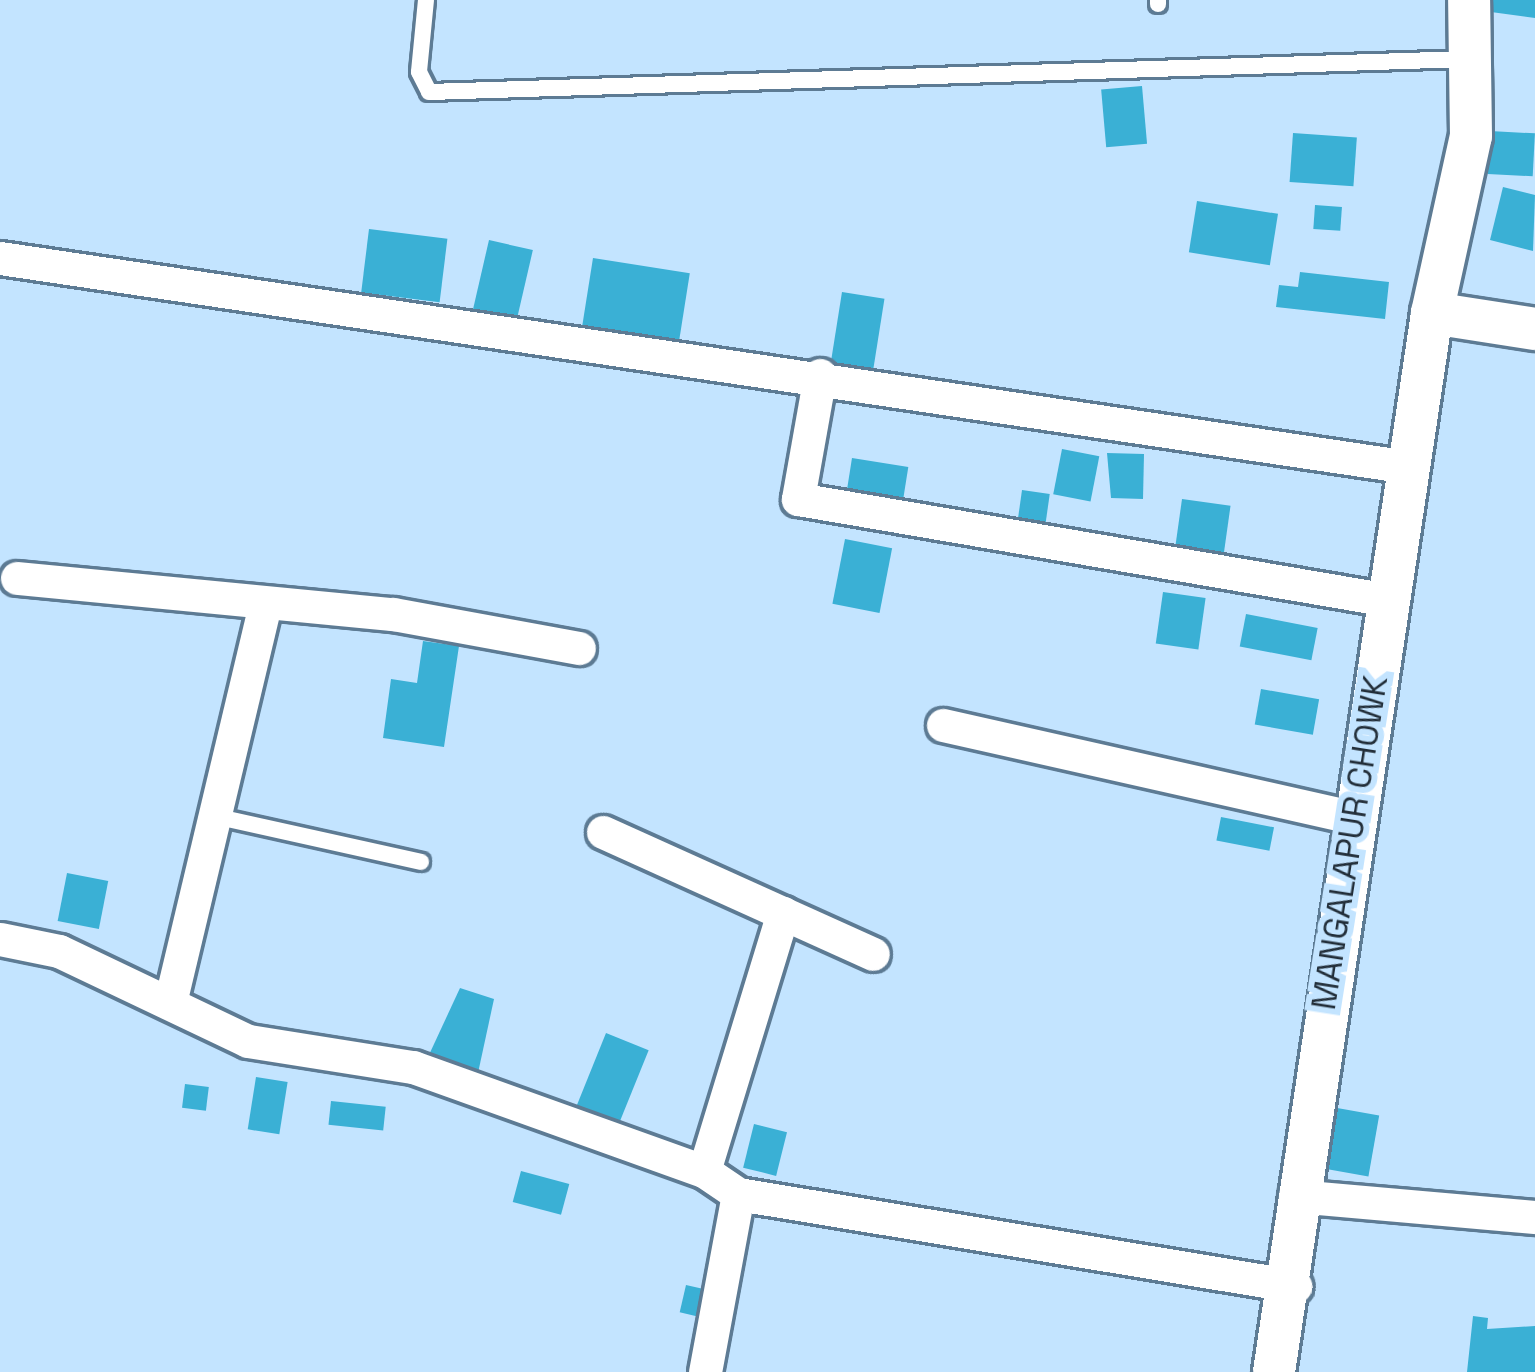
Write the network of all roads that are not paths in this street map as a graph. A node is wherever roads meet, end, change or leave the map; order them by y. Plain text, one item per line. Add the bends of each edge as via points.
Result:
1 (426, 0) edge
2 (1469, 0) edge
3 (1469, 59) junction
4 (0, 258) edge
5 (1432, 313) junction
6 (1535, 328) edge
7 (820, 375) junction
8 (1408, 467) junction
9 (17, 578) dead end
10 (1388, 600) junction
11 (265, 604) junction
12 (579, 648) dead end
13 (944, 725) dead end
14 (214, 816) junction
15 (1355, 818) junction
16 (603, 832) dead end
17 (421, 862) dead end
18 (783, 913) junction
19 (0, 939) edge
20 (873, 955) dead end
21 (170, 1004) junction
22 (704, 1171) junction
23 (738, 1194) junction
24 (1295, 1196) junction
25 (1535, 1217) edge
26 (1295, 1286) junction
27 (705, 1372) edge
28 (1274, 1372) edge

1 - 3 lane via 419,72 429,92
2 - 3 street, MANGALAPUR CHOWK
3 - 5 street, MANGALAPUR CHOWK via 1471,136
4 - 7 street
5 - 6 street
5 - 8 street, MANGALAPUR CHOWK
7 - 8 street
7 - 10 street via 798,499
8 - 10 street, MANGALAPUR CHOWK
9 - 11 street
10 - 15 street, MANGALAPUR CHOWK
11 - 12 street
11 - 14 street
13 - 15 street
14 - 17 lane
14 - 21 street
15 - 24 street, MANGALAPUR CHOWK
16 - 18 street
18 - 20 street
18 - 22 street
19 - 21 street via 58,952
21 - 22 street via 248,1041 413,1067
22 - 23 street
23 - 26 street
23 - 27 street
24 - 25 street
24 - 26 street, MANGALAPUR CHOWK
26 - 28 street, MANGALAPUR CHOWK

